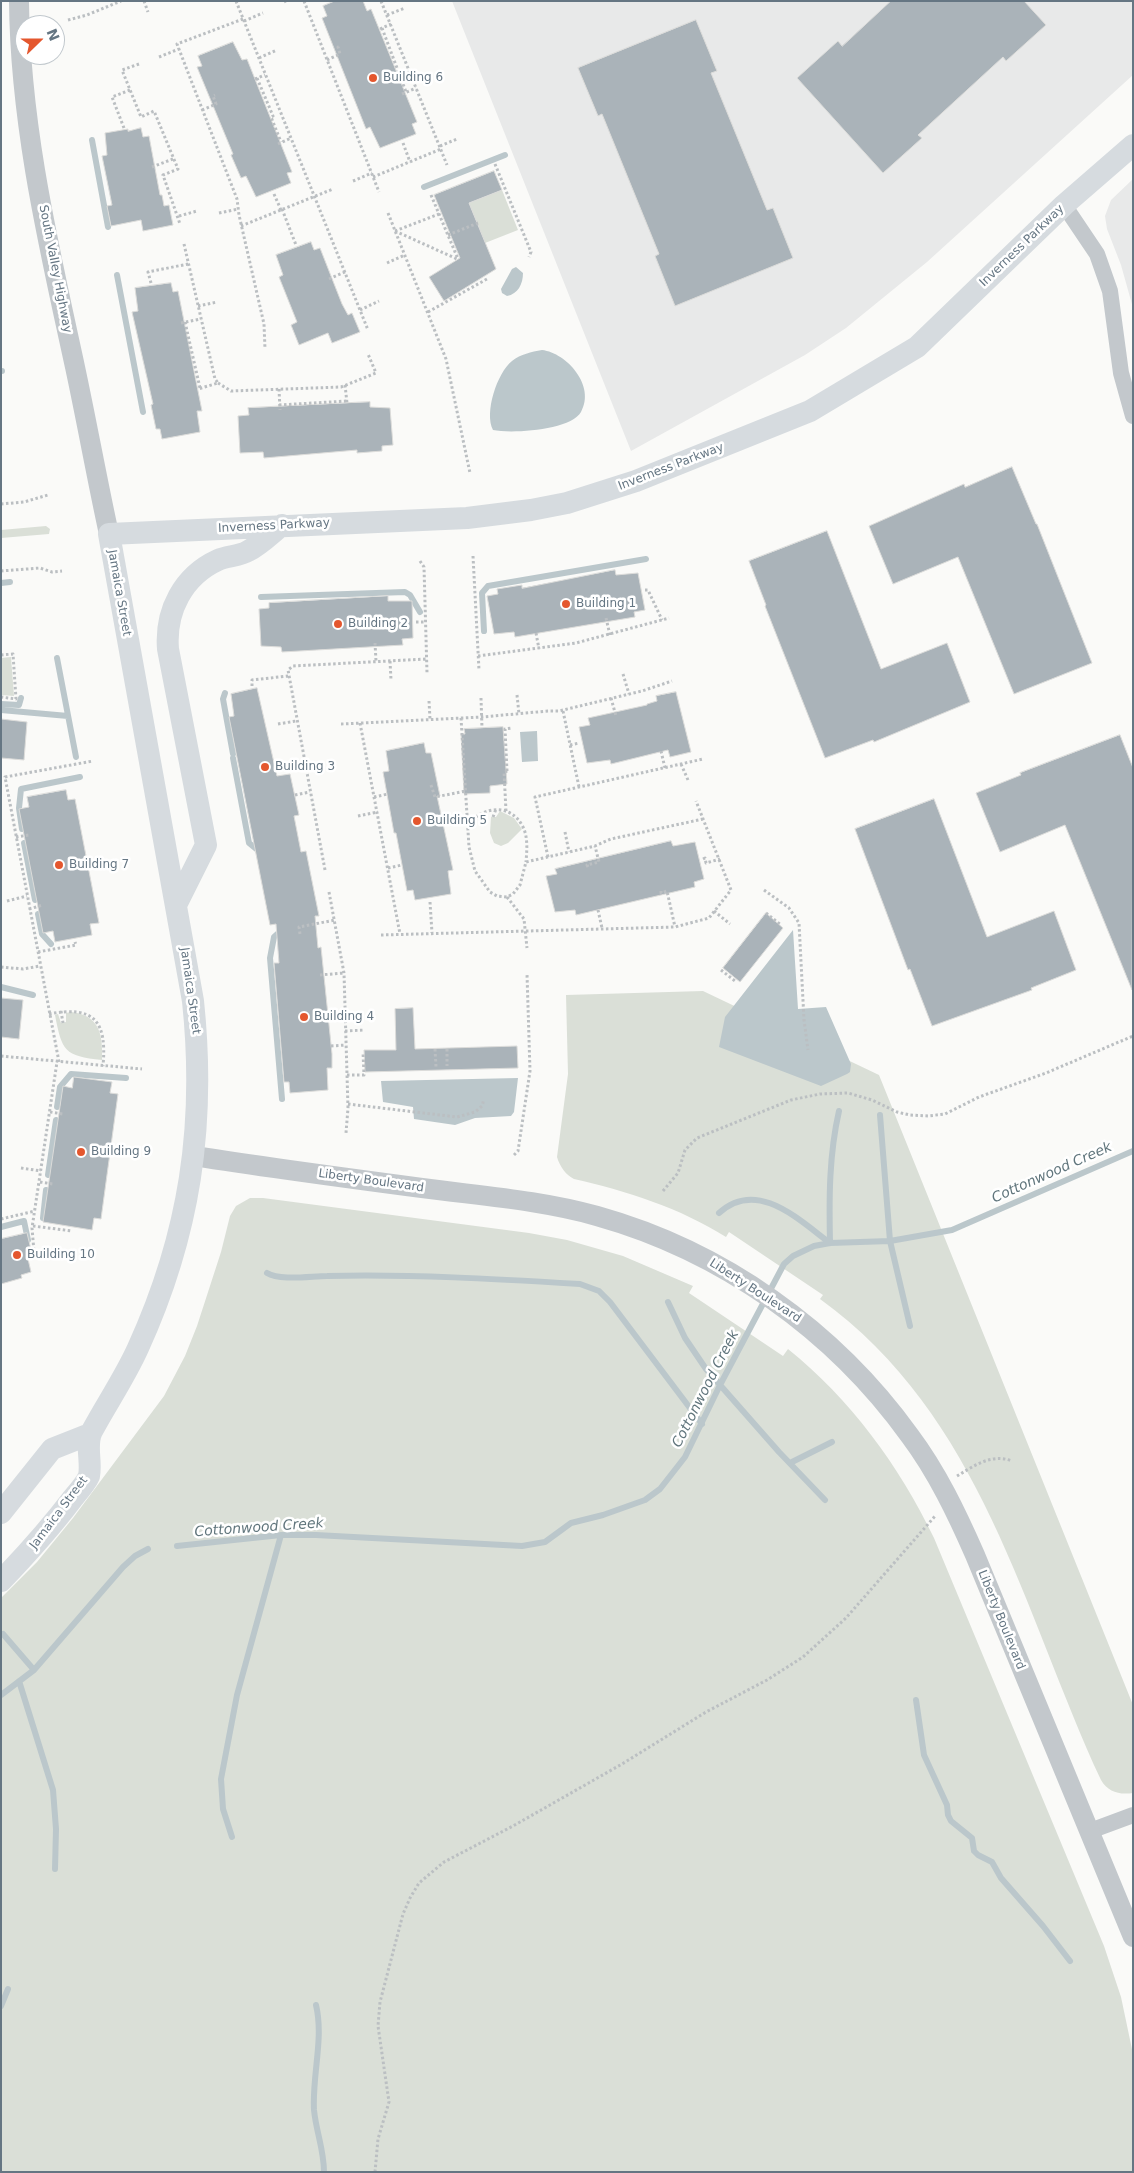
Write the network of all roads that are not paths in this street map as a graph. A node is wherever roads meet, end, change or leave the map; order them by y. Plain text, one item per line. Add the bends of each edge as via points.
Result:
1 (20, 1) edge
2 (1133, 145) edge
3 (1064, 205) junction
4 (1133, 416) edge
5 (282, 525) junction
6 (109, 534) junction
7 (176, 905) junction
8 (194, 1156) junction
9 (90, 1434) junction
10 (1, 1513) edge
11 (1, 1581) edge
12 (1133, 1815) edge
13 (1090, 1831) junction
14 (1133, 1937) edge

1 - 6 street, South Valley Highway via 25,92 36,174
2 - 3 main road, Inverness Parkway
3 - 4 street via 1096,254 1110,291 1121,373
3 - 5 main road, Inverness Parkway via 917,347 810,411 614,489 556,506 444,520
5 - 6 main road, Inverness Parkway
5 - 7 main road via 246,553 218,560 198,573 181,592 170,616 168,649 206,845
6 - 7 main road, Jamaica Street
7 - 8 main road, Jamaica Street via 196,1031 198,1110
8 - 9 main road, Jamaica Street via 183,1220 162,1288 131,1363
8 - 13 street, Liberty Boulevard via 552,1205 635,1228 710,1261 758,1290 804,1324 844,1357 876,1392 912,1437 945,1493 975,1555
9 - 10 main road via 52,1449
9 - 11 main road, Jamaica Street via 88,1477 48,1530
12 - 13 street
13 - 14 street, Liberty Boulevard

